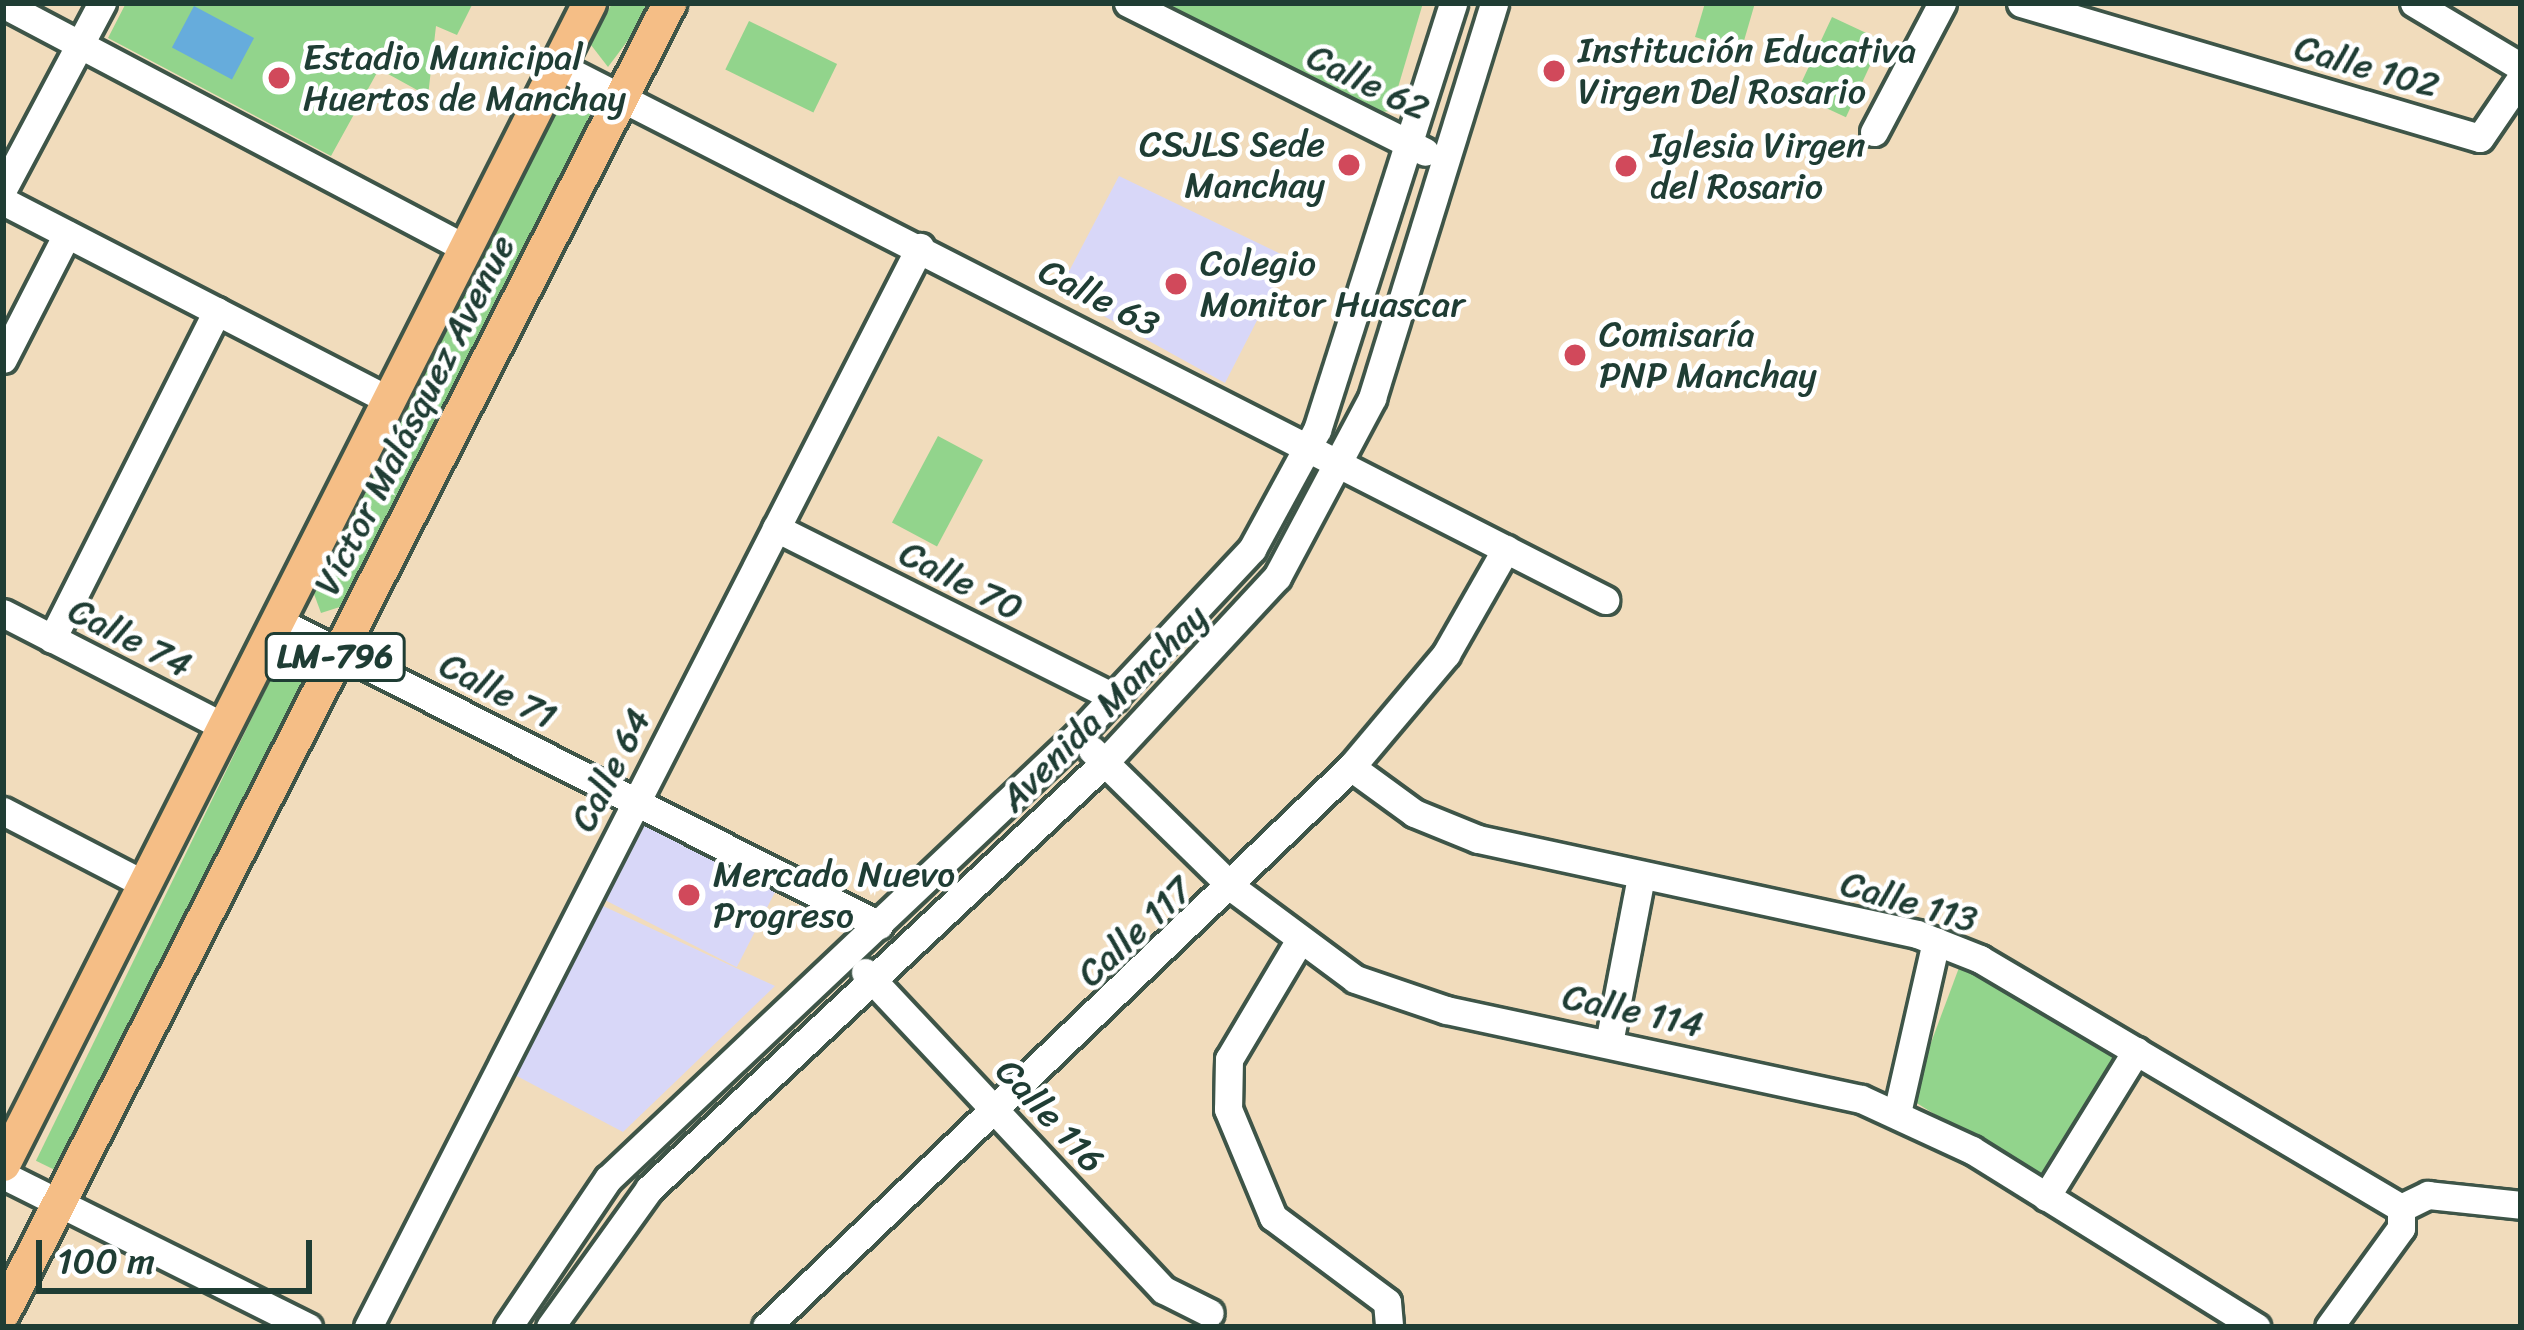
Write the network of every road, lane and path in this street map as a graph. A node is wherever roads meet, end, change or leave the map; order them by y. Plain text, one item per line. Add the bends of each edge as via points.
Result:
1 (102, 3) edge
2 (589, 3) edge
3 (669, 3) edge
4 (1128, 3) edge
5 (1453, 3) edge
6 (1494, 3) edge
7 (1942, 3) edge
8 (2021, 3) edge
9 (2414, 3) edge
10 (3, 4) edge
11 (78, 45) junction
12 (557, 65) junction
13 (2521, 67) edge
14 (2521, 78) edge
15 (621, 98) junction
16 (1874, 132) dead end
17 (1412, 146) junction
18 (1448, 162) junction
19 (3, 189) edge
20 (3, 201) edge
21 (68, 234) junction
22 (920, 247) junction
23 (465, 248) junction
24 (217, 311) junction
25 (3, 359) edge
26 (389, 400) junction
27 (1310, 446) junction
28 (1343, 467) junction
29 (776, 528) junction
30 (1506, 549) junction
31 (1605, 600) dead end
32 (3, 613) edge
33 (276, 620) junction
34 (52, 639) junction
35 (338, 652) junction
36 (1114, 698) junction
37 (223, 726) junction
38 (1078, 735) junction
39 (1104, 763) junction
40 (1352, 767) junction
41 (636, 801) junction
42 (3, 811) edge
43 (1642, 877) junction
44 (144, 884) junction
45 (1234, 889) junction
46 (880, 925) junction
47 (1936, 940) junction
48 (1298, 943) junction
49 (850, 954) junction
50 (874, 982) junction
51 (1609, 1043) junction
52 (2136, 1051) junction
53 (995, 1109) junction
54 (1897, 1114) junction
55 (3, 1164) edge
56 (3, 1175) edge
57 (2046, 1197) junction
58 (60, 1202) junction
59 (2521, 1205) edge
60 (2402, 1211) junction
61 (3, 1312) edge
62 (1210, 1312) dead end
63 (2222, 1314) edge
64 (308, 1327) edge
65 (368, 1327) edge
66 (508, 1327) edge
67 (550, 1327) edge
68 (766, 1327) edge
69 (1389, 1327) edge
70 (2256, 1327) edge
71 (2329, 1327) edge

1 - 11 street
2 - 12 main road, Víctor Malásquez Avenue / LM-796
3 - 15 main road, Víctor Malásquez Avenue / LM-796
4 - 17 street, Calle 62
5 - 17 street, Avenida Manchay
6 - 18 street, Avenida Manchay
7 - 16 street
8 - 14 street, Calle 102 via 2480,138
9 - 13 street
10 - 11 street
11 - 19 street
11 - 23 street
12 - 15 street, Calle 63
12 - 23 main road, Víctor Malásquez Avenue / LM-796
15 - 22 street, Calle 63
15 - 35 main road, Víctor Malásquez Avenue / LM-796
17 - 18 street, Calle 62
17 - 27 street, Avenida Manchay
18 - 28 street, Avenida Manchay
20 - 21 street
21 - 24 street
21 - 25 street
22 - 27 street, Calle 63
22 - 29 street, Calle 64
23 - 26 main road, Víctor Malásquez Avenue / LM-796
24 - 26 street
24 - 34 street
26 - 33 main road, Víctor Malásquez Avenue / LM-796
27 - 28 street, Calle 63
27 - 36 street, Avenida Manchay via 1252,549
28 - 30 street, Calle 63
28 - 39 street, Avenida Manchay via 1257,603
29 - 36 street, Calle 70
29 - 41 street, Calle 64
30 - 31 street, Calle 63
30 - 40 street, Calle 117 via 1446,654
32 - 34 street, Calle 74
33 - 35 street, Calle 71
33 - 37 main road, Víctor Malásquez Avenue / LM-796
34 - 37 street, Calle 74
35 - 41 street, Calle 71
35 - 58 main road, Víctor Malásquez Avenue / LM-796
36 - 38 street, Avenida Manchay
37 - 44 main road, Víctor Malásquez Avenue / LM-796
38 - 39 street, Calle 114
38 - 46 street, Avenida Manchay
39 - 45 street, Calle 114
39 - 50 street, Avenida Manchay
40 - 43 street, Calle 113 via 1456,831
40 - 45 street, Calle 117
41 - 46 street, Calle 71
41 - 65 street, Calle 64
42 - 44 street
43 - 47 street, Calle 113
43 - 51 street
44 - 55 main road, Víctor Malásquez Avenue / LM-796
45 - 48 street, Calle 114
45 - 53 street, Calle 117
46 - 49 street, Avenida Manchay
47 - 52 street, Calle 113
47 - 54 street
48 - 51 street, Calle 114 via 1394,995
48 - 69 street via 1229,1059 1228,1108 1273,1217 1387,1302
49 - 50 street, Calle 116
49 - 66 street, Avenida Manchay via 608,1179
50 - 53 street, Calle 116
50 - 67 street, Avenida Manchay via 649,1189
51 - 54 street, Calle 114
52 - 57 street
52 - 60 street, Calle 113
53 - 62 street, Calle 116 via 1164,1290
53 - 68 street, Calle 117
54 - 57 street, Calle 114
56 - 58 street
57 - 63 street, Calle 114
58 - 61 main road, Víctor Malásquez Avenue / LM-796
58 - 64 street
59 - 60 street via 2428,1195
60 - 71 street
63 - 70 street, Calle 114

